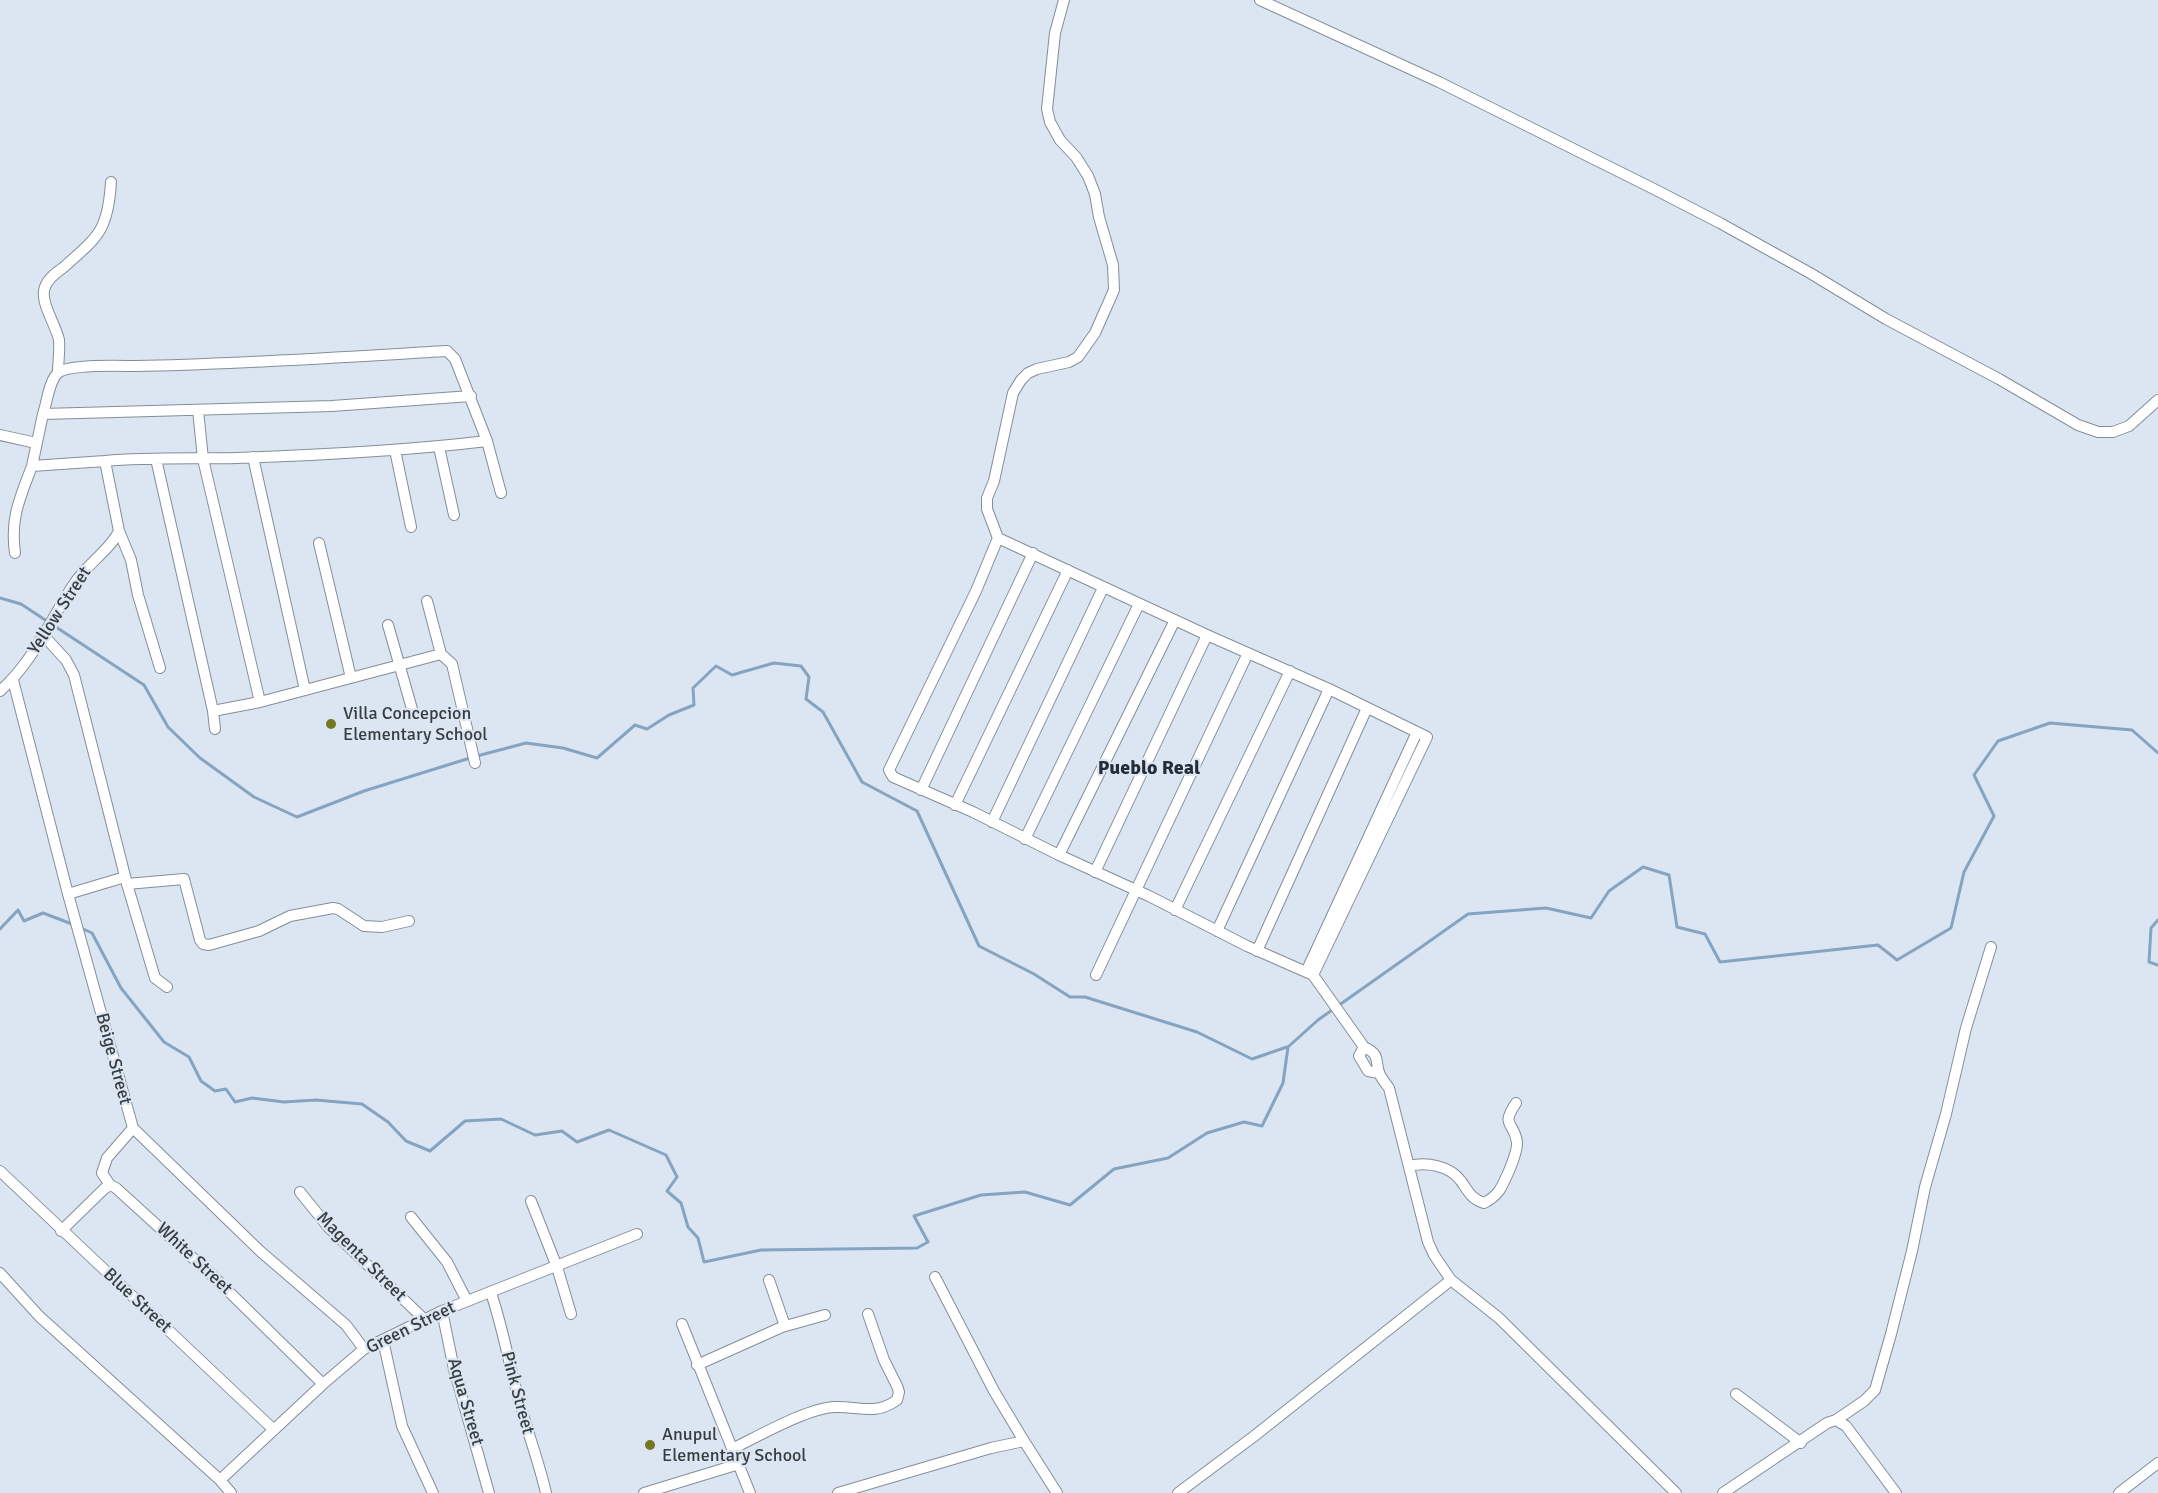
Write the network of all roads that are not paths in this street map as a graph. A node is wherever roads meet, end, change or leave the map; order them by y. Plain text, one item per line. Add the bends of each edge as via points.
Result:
1 (1064, 0) edge
2 (1260, 0) edge
3 (111, 182) dead end
4 (57, 373) junction
5 (471, 396) junction
6 (2158, 400) edge
7 (198, 410) junction
8 (43, 414) junction
9 (0, 435) edge
10 (487, 441) junction
11 (36, 443) junction
12 (439, 447) junction
13 (395, 450) junction
14 (253, 457) junction
15 (156, 459) junction
16 (203, 459) junction
17 (105, 462) junction
18 (32, 466) junction
19 (501, 493) dead end
20 (454, 515) dead end
21 (411, 527) dead end
22 (119, 531) junction
23 (998, 538) junction
24 (319, 543) dead end
25 (15, 553) dead end
26 (1033, 553) junction
27 (1068, 570) junction
28 (1104, 588) junction
29 (427, 601) dead end
30 (1139, 604) junction
31 (1175, 620) junction
32 (388, 624) dead end
33 (45, 634) junction
34 (1207, 635) junction
35 (1248, 653) junction
36 (441, 654) junction
37 (399, 666) junction
38 (160, 668) dead end
39 (1290, 671) junction
40 (351, 678) junction
41 (13, 680) junction
42 (1329, 689) junction
43 (305, 690) junction
44 (0, 691) edge
45 (260, 702) junction
46 (1367, 708) junction
47 (412, 709) dead end
48 (213, 711) junction
49 (215, 729) dead end
50 (474, 763) dead end
51 (921, 790) junction
52 (955, 805) junction
53 (992, 822) junction
54 (1025, 839) junction
55 (1059, 855) junction
56 (1095, 872) junction
57 (126, 880) junction
58 (1136, 890) junction
59 (68, 894) junction
60 (1175, 910) junction
61 (409, 921) dead end
62 (1217, 931) junction
63 (1990, 947) dead end
64 (1257, 951) junction
65 (1309, 974) junction
66 (1096, 975) dead end
67 (167, 987) dead end
68 (1516, 1103) dead end
69 (133, 1128) junction
70 (1409, 1166) junction
71 (0, 1171) edge
72 (110, 1185) junction
73 (300, 1192) dead end
74 (531, 1202) dead end
75 (411, 1216) dead end
76 (61, 1231) junction
77 (638, 1234) dead end
78 (557, 1267) junction
79 (0, 1273) edge
80 (935, 1277) dead end
81 (769, 1280) dead end
82 (1451, 1280) junction
83 (491, 1293) junction
84 (467, 1300) junction
85 (442, 1311) junction
86 (571, 1314) dead end
87 (868, 1314) dead end
88 (825, 1315) dead end
89 (425, 1320) junction
90 (682, 1324) dead end
91 (785, 1326) junction
92 (383, 1340) junction
93 (364, 1349) junction
94 (697, 1365) junction
95 (323, 1384) junction
96 (1736, 1394) dead end
97 (1836, 1420) junction
98 (274, 1431) junction
99 (1023, 1441) junction
100 (1801, 1443) junction
101 (732, 1449) junction
102 (2158, 1463) edge
103 (739, 1464) junction
104 (220, 1480) junction
105 (231, 1493) edge
106 (432, 1493) edge
107 (489, 1493) edge
108 (546, 1493) edge
109 (644, 1493) edge
110 (750, 1493) edge
111 (838, 1493) edge
112 (1057, 1493) edge
113 (1178, 1493) edge
114 (1676, 1493) edge
115 (1723, 1493) edge
116 (1896, 1493) edge
117 (2119, 1493) edge

1 - 23 street via 1055,33 1047,109 1055,131 1082,166 1095,194 1113,265 1114,290 1095,333 1078,357 1028,373 1013,393 987,498
2 - 6 street via 1439,82 1654,189 2078,425 2098,432 2114,432 2129,426
3 - 4 street via 105,225 45,286 44,295 58,340
4 - 5 street via 85,367 447,351 455,359
4 - 8 street
5 - 7 street
5 - 10 street
7 - 8 street
7 - 16 street
8 - 11 street
9 - 11 street
10 - 12 street
10 - 19 street
11 - 18 street
12 - 13 street
12 - 20 street
13 - 14 street
13 - 21 street
14 - 16 street
14 - 43 street
15 - 16 street
15 - 17 street
15 - 48 street
16 - 45 street
17 - 18 street
17 - 22 street
18 - 25 street via 14,516
22 - 33 street, Yellow Street via 88,565
22 - 38 street via 131,560
23 - 26 street
23 - 51 street via 889,770 893,777
24 - 40 street
26 - 27 street
26 - 51 street
27 - 28 street
27 - 52 street
28 - 30 street
28 - 53 street
29 - 36 street
30 - 31 street
30 - 54 street
31 - 34 street
31 - 55 street
32 - 37 street
33 - 41 street, Yellow Street
33 - 57 street via 74,675
34 - 35 street
34 - 56 street
35 - 39 street
35 - 58 street
36 - 37 street
36 - 50 street via 452,664
37 - 40 street
37 - 47 street
39 - 42 street
39 - 60 street
40 - 43 street
41 - 44 street, Yellow Street
41 - 59 street, Beige Street
42 - 46 street
42 - 62 street
43 - 45 street
45 - 48 street
46 - 64 street
46 - 65 street via 1427,737
48 - 49 street
51 - 52 street
52 - 53 street
53 - 54 street
54 - 55 street
55 - 56 street
56 - 58 street
57 - 59 street
57 - 61 street via 184,879 200,940 209,945 259,931 290,916 333,908 364,926
57 - 67 street via 155,978
58 - 60 street
58 - 66 street
59 - 69 street, Beige Street
60 - 62 street
62 - 64 street
63 - 97 street via 1878,1381 1864,1401
64 - 65 street
65 - 70 street via 1379,1062 1379,1073 1389,1088
68 - 70 street via 1508,1115 1517,1141 1516,1156 1491,1199 1484,1203 1475,1200 1455,1174 1446,1169
69 - 72 street via 107,1158 102,1173
69 - 93 street, Beige Street via 260,1251 346,1325
70 - 82 street via 1428,1242
71 - 76 street, Blue Street
72 - 76 street
72 - 95 street, White Street via 218,1280
73 - 89 street, Magenta Street via 353,1253
74 - 78 street
75 - 84 street via 447,1262
76 - 98 street, Blue Street
77 - 78 street, Green Street
78 - 83 street, Green Street
78 - 86 street
79 - 104 street via 39,1316
80 - 99 street
81 - 91 street
82 - 113 street
82 - 114 street via 1499,1318
83 - 84 street, Green Street
83 - 108 street, Pink Street
84 - 85 street, Green Street
85 - 89 street, Green Street
85 - 107 street, Aqua Street
87 - 101 street via 897,1386 897,1400 870,1411 832,1407 808,1413
88 - 91 street
89 - 92 street, Green Street
90 - 94 street
91 - 94 street
92 - 93 street, Green Street
92 - 106 street via 402,1426
93 - 95 street, Green Street
94 - 101 street
95 - 98 street, Green Street
96 - 100 street
97 - 100 street
97 - 116 street via 1846,1426
98 - 104 street, Green Street
99 - 111 street
99 - 112 street
100 - 115 street
101 - 103 street
102 - 117 street
103 - 109 street
103 - 110 street
104 - 105 street

